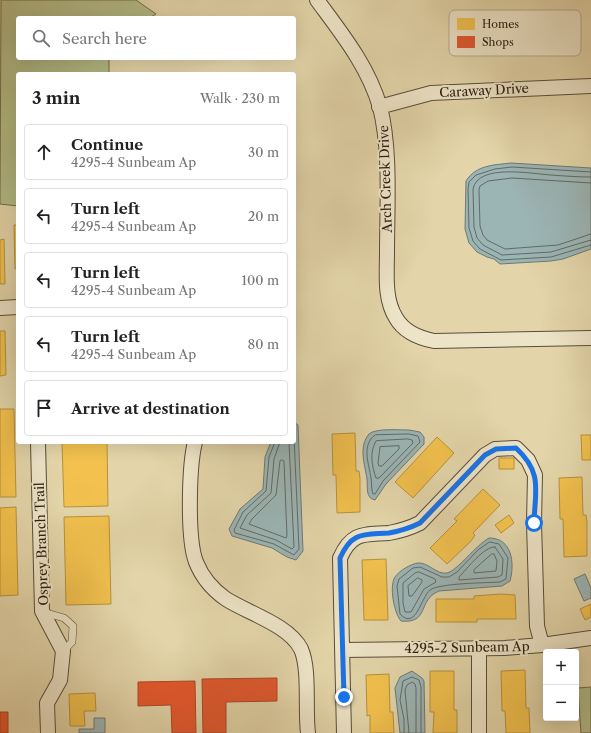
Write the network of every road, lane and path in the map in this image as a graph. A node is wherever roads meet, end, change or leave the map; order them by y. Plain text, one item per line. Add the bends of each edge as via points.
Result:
1 (317, 0) edge
2 (591, 86) edge
3 (379, 106) junction
4 (0, 308) edge
5 (16, 308) edge
6 (591, 338) edge
7 (38, 444) edge
8 (195, 444) edge
9 (42, 611) junction
10 (591, 638) edge
11 (542, 645) junction
12 (479, 648) junction
13 (342, 650) junction
14 (63, 651) junction
15 (48, 713) junction
16 (48, 733) edge
17 (57, 733) edge
18 (308, 733) edge
19 (344, 733) edge
20 (479, 733) edge

1 - 3 street, Arch Creek Drive via 357,55
2 - 3 street, Caraway Drive via 431,93
3 - 6 street, Arch Creek Drive via 386,153 388,291 396,319 411,333 422,339 434,341
4 - 5 street
7 - 9 street, Osprey Branch Trail
8 - 18 street via 190,469 192,547 196,562 215,591 284,630 294,639 304,662
9 - 14 street, Osprey Branch Trail
9 - 14 lane via 64,618 73,626 72,642
10 - 11 street, 4295-2 Sunbeam Ap
11 - 12 street, 4295-2 Sunbeam Ap
11 - 13 street via 538,626 536,587 535,475 528,460 516,448 496,449 485,455 420,523 391,532 363,534 353,538 346,546 340,558
12 - 13 street, 4295-2 Sunbeam Ap
12 - 20 street
13 - 19 street
14 - 15 street via 60,680 47,703
15 - 16 street
15 - 17 street

